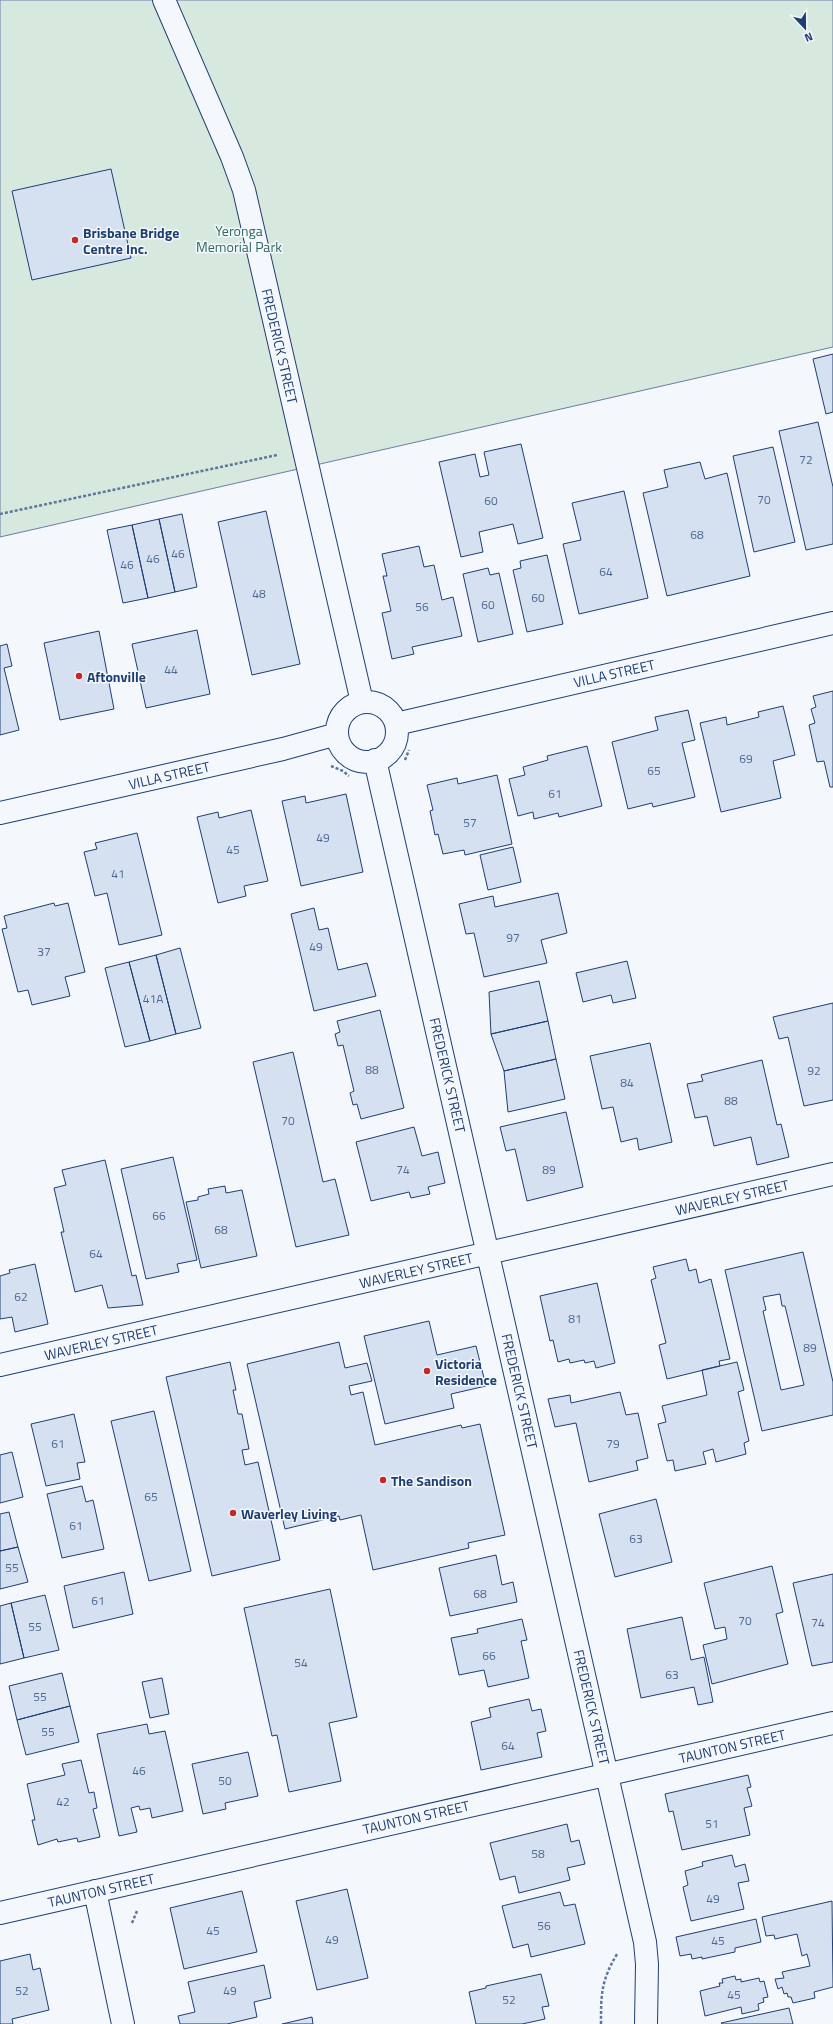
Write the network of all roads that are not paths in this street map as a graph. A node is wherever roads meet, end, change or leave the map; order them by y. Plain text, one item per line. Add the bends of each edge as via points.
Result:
1 (164, 0) edge
2 (833, 623) edge
3 (362, 702) junction
4 (396, 724) junction
5 (337, 734) junction
6 (375, 760) junction
7 (0, 813) edge
8 (833, 1174) edge
9 (489, 1253) junction
10 (0, 1365) edge
11 (833, 1723) edge
12 (607, 1774) junction
13 (94, 1891) junction
14 (0, 1913) edge
15 (123, 2024) edge
16 (646, 2024) edge

1 - 3 street, FREDERICK STREET via 244,190
2 - 4 street, VILLA STREET
3 - 4 street via 379,704 390,712
3 - 5 street via 346,710
4 - 6 street via 397,733 391,750
5 - 6 street via 344,750 350,756 358,760
5 - 7 street, VILLA STREET via 283,749
6 - 9 street, FREDERICK STREET
8 - 9 street, WAVERLEY STREET
9 - 10 street, WAVERLEY STREET
9 - 12 street, FREDERICK STREET
11 - 12 street, TAUNTON STREET
12 - 13 street, TAUNTON STREET
12 - 16 street, FREDERICK STREET via 645,1942 648,1964
13 - 14 street, TAUNTON STREET
13 - 15 street

